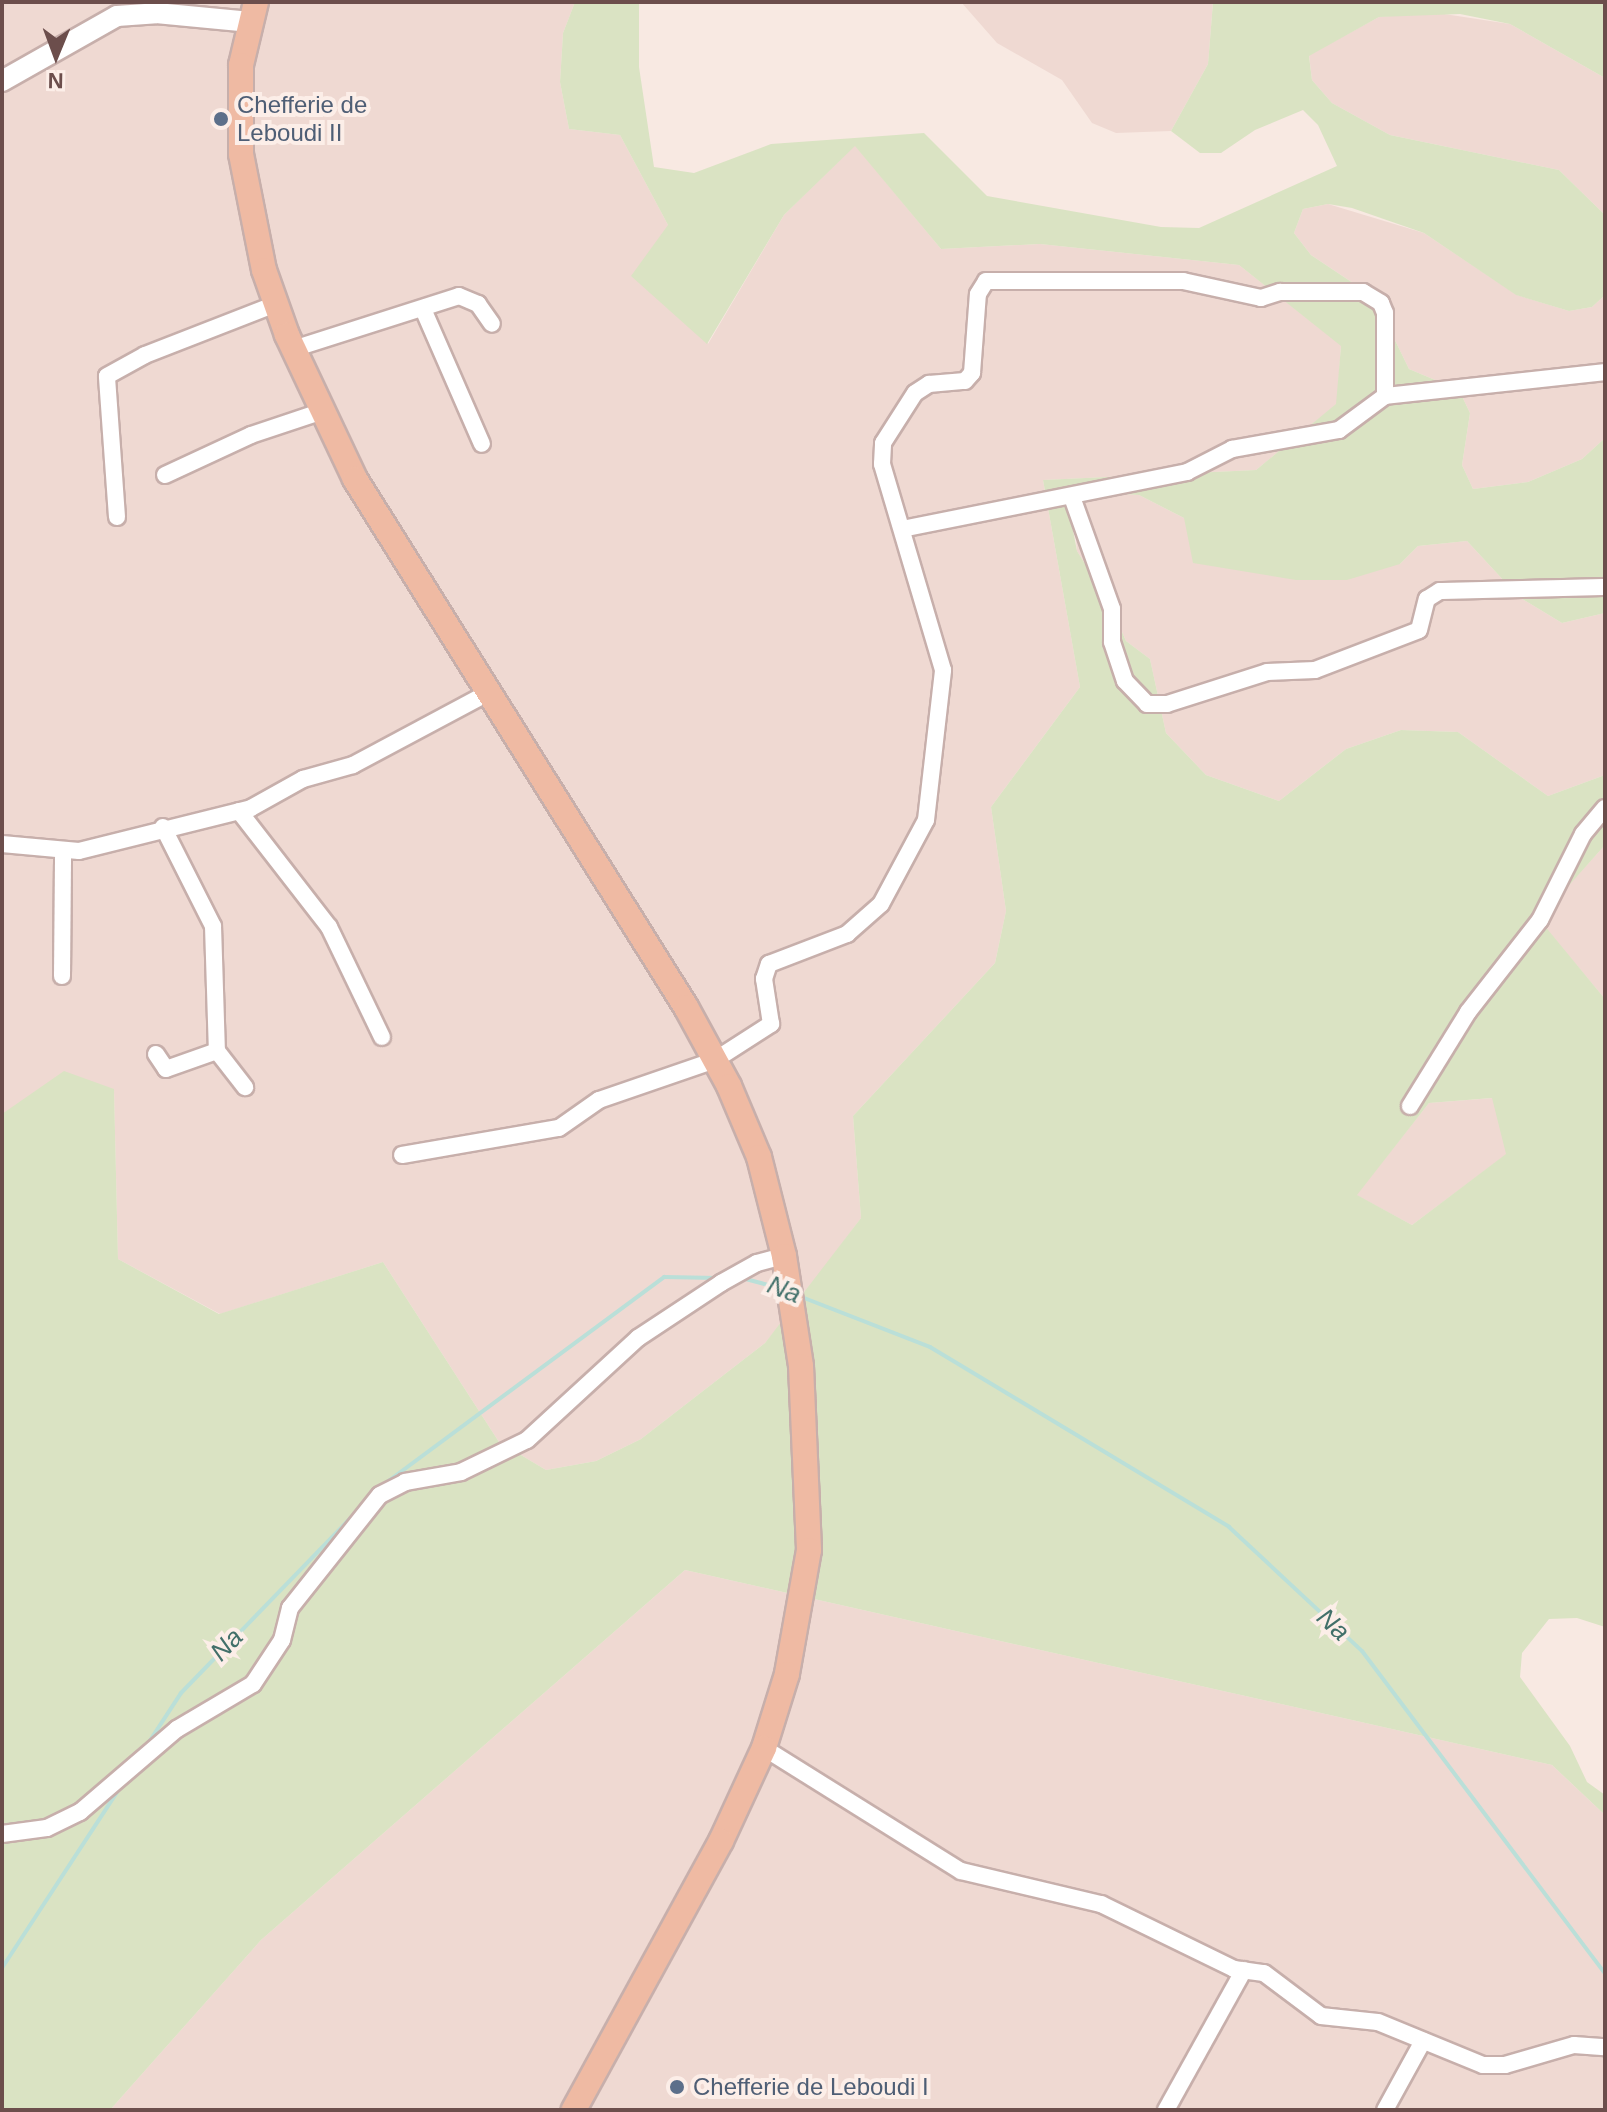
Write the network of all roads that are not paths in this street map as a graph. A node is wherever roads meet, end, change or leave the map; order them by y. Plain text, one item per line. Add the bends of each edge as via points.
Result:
1 (253, 12) edge
2 (2, 81) edge
3 (276, 304) junction
4 (423, 309) junction
5 (492, 324) dead end
6 (293, 349) junction
7 (1605, 372) edge
8 (1385, 396) junction
9 (320, 412) junction
10 (482, 444) dead end
11 (165, 475) dead end
12 (1072, 497) junction
13 (117, 517) dead end
14 (902, 529) junction
15 (1605, 587) edge
16 (488, 693) junction
17 (1605, 808) edge
18 (239, 811) junction
19 (163, 827) junction
20 (2, 844) edge
21 (63, 850) junction
22 (62, 976) dead end
23 (382, 1037) dead end
24 (217, 1051) junction
25 (156, 1054) dead end
26 (715, 1060) junction
27 (245, 1087) dead end
28 (1410, 1106) dead end
29 (402, 1155) dead end
30 (784, 1256) junction
31 (764, 1748) junction
32 (2, 1834) edge
33 (1244, 1970) junction
34 (1423, 2041) junction
35 (1605, 2047) edge
36 (1171, 2109) edge
37 (574, 2110) edge
38 (1385, 2110) edge

1 - 2 street via 117,16
1 - 3 main road via 238,103 241,154 249,210
3 - 6 main road
3 - 13 street via 145,355 107,376
4 - 5 street via 469,297
4 - 6 street
4 - 10 street
6 - 9 main road
7 - 8 street
8 - 12 street via 1339,430 1232,449 1187,472
8 - 14 street via 1385,313 1381,303 1363,292 1280,292 1261,298 1183,281 986,281 978,294 972,373 965,381 929,384 915,393 883,443 882,464
9 - 11 street via 251,435
9 - 16 main road via 355,479
12 - 14 street
12 - 15 street via 1112,609 1112,642 1125,681 1147,704 1167,704 1267,672 1315,670 1419,630 1427,599 1440,591
14 - 26 street via 943,670 936,758 919,842 862,925 769,964 764,979 771,1024
16 - 18 street via 353,765 303,779
16 - 26 main road
17 - 28 street via 1583,834 1540,920 1468,1012
18 - 19 street
18 - 23 street via 329,927
19 - 21 street via 96,848
19 - 24 street via 213,926
20 - 21 street
21 - 22 street
24 - 25 street via 166,1069
24 - 27 street
26 - 29 street via 599,1100 559,1128
26 - 30 main road via 759,1157
30 - 31 main road via 802,1382 809,1550 787,1674
30 - 32 street via 757,1263 721,1283 638,1338 527,1440 461,1472 405,1482 380,1495 290,1608 282,1640 253,1684 177,1729 80,1812 47,1828
31 - 33 street via 961,1871 1101,1904
31 - 37 main road via 721,1841
33 - 34 street via 1264,1973 1312,2013 1378,2022
33 - 36 street
34 - 35 street via 1494,2066 1559,2048
34 - 38 street

